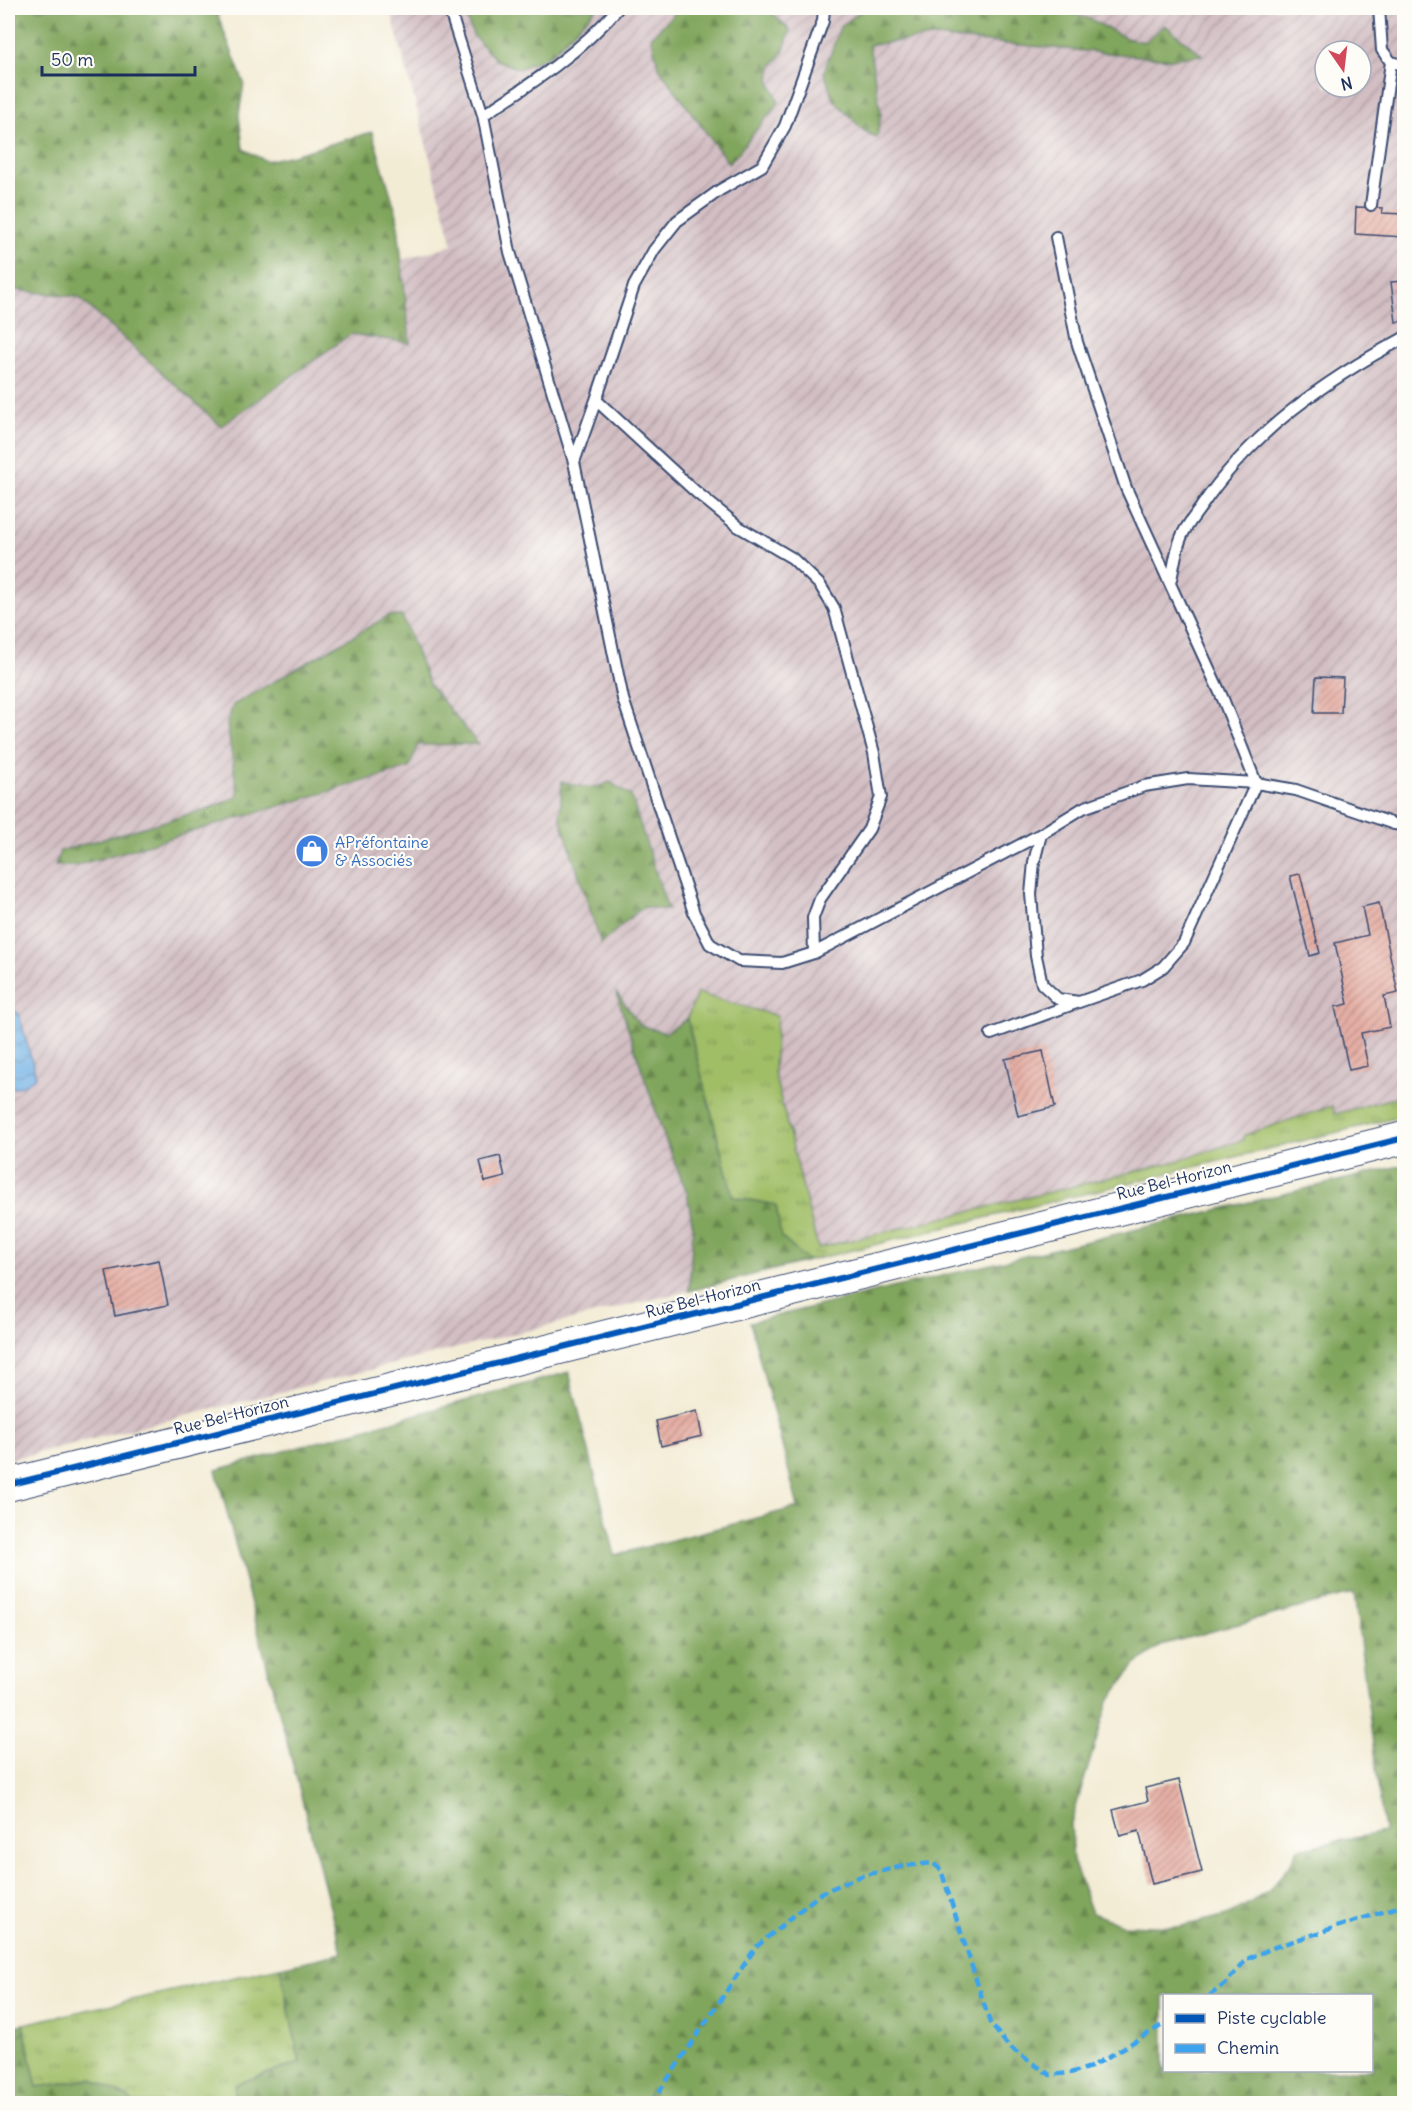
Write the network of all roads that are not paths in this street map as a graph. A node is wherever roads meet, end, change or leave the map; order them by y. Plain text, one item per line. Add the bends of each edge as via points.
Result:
1 (449, 8) edge
2 (618, 8) edge
3 (824, 8) edge
4 (1379, 8) edge
5 (1391, 62) junction
6 (1404, 65) edge
7 (483, 115) junction
8 (1371, 205) dead end
9 (1056, 237) dead end
10 (1404, 338) edge
11 (596, 400) junction
12 (574, 462) junction
13 (1170, 583) junction
14 (1256, 783) junction
15 (1404, 825) edge
16 (1041, 834) junction
17 (814, 954) junction
18 (1079, 1002) junction
19 (991, 1034) dead end
20 (1404, 1138) edge
21 (8, 1485) edge

1 - 7 lane
2 - 7 lane via 598,31 538,80
3 - 11 lane via 785,126 762,166 678,221 654,250 634,286
4 - 5 lane via 1382,50
5 - 6 lane
5 - 8 lane
7 - 12 lane via 510,252
9 - 13 lane via 1077,342 1126,488
10 - 13 lane via 1364,360 1259,437 1213,489 1181,537
11 - 12 lane
11 - 17 lane via 739,527 792,558 820,585 834,608 874,753 881,796 869,830 820,899 813,918
12 - 17 lane via 623,699 694,913 710,944 739,961 782,963
13 - 14 lane
14 - 15 lane via 1296,790
14 - 16 lane via 1188,779 1144,786 1083,808
14 - 18 lane via 1184,943 1163,967 1142,980
16 - 17 lane
16 - 18 lane via 1031,894 1042,984 1058,999
18 - 19 lane
20 - 21 street, Rue Bel-Horizon

